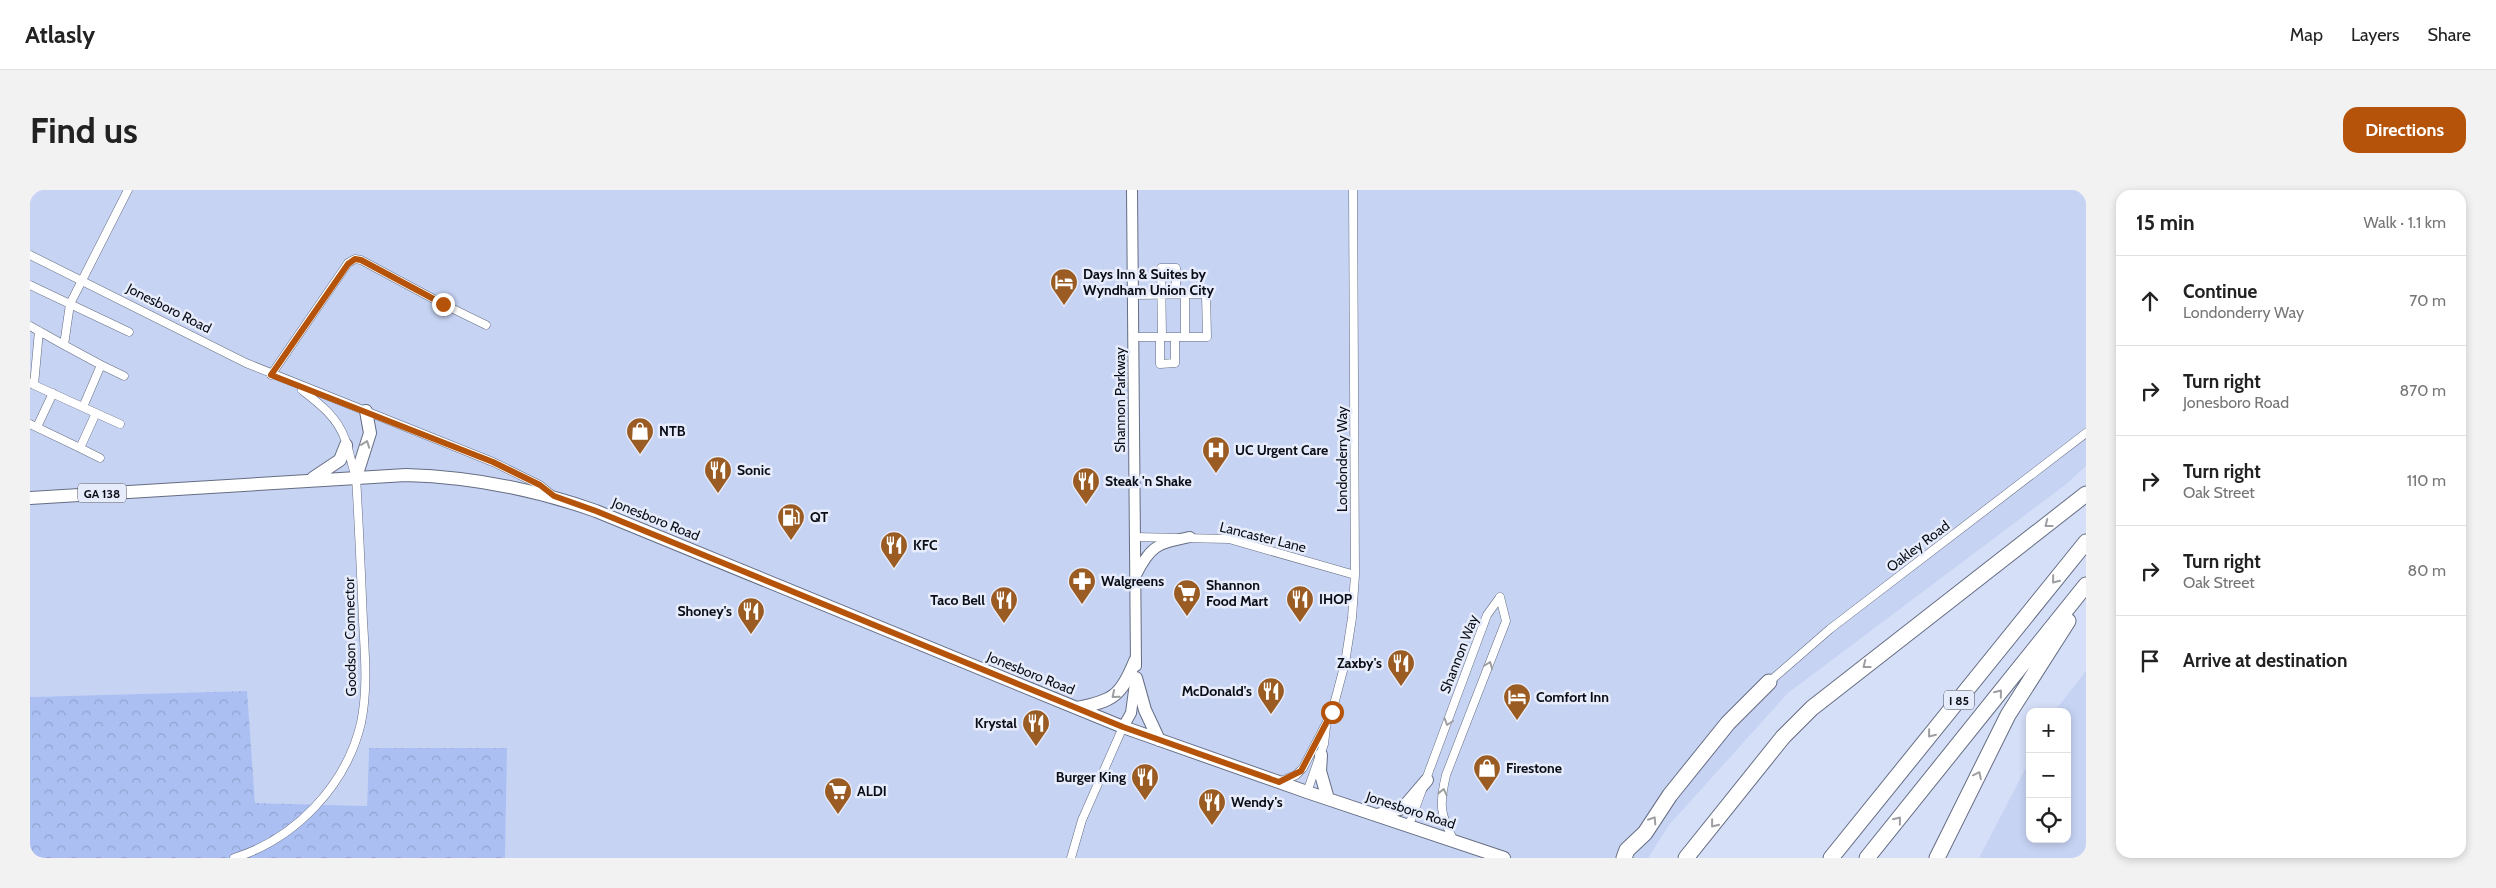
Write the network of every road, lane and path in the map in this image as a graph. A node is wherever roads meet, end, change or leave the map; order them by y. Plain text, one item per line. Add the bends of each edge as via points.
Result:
1 (128, 190) edge
2 (1132, 190) edge
3 (1353, 190) edge
4 (30, 254) edge
5 (82, 281) junction
6 (30, 285) edge
7 (1176, 294) junction
8 (1185, 294) junction
9 (1133, 295) junction
10 (1161, 295) junction
11 (70, 304) junction
12 (486, 325) dead end
13 (30, 326) edge
14 (39, 331) junction
15 (129, 332) dead end
16 (1161, 337) junction
17 (1175, 337) junction
18 (1185, 337) junction
19 (1133, 338) junction
20 (64, 344) junction
21 (100, 365) junction
22 (271, 375) junction
23 (124, 376) dead end
24 (32, 384) edge
25 (297, 385) junction
26 (53, 393) junction
27 (83, 407) junction
28 (366, 411) junction
29 (96, 413) junction
30 (120, 424) dead end
31 (34, 426) edge
32 (2086, 433) edge
33 (346, 445) junction
34 (80, 448) junction
35 (100, 458) dead end
36 (356, 477) junction
37 (311, 480) junction
38 (2086, 494) edge
39 (554, 496) junction
40 (30, 498) edge
41 (1134, 537) junction
42 (1190, 537) junction
43 (2086, 542) edge
44 (1355, 575) junction
45 (1134, 578) junction
46 (2086, 585) edge
47 (2086, 592) edge
48 (1135, 661) junction
49 (1136, 678) junction
50 (1769, 682) joint
51 (1077, 708) junction
52 (1326, 725) junction
53 (1123, 727) junction
54 (1159, 740) junction
55 (1321, 755) junction
56 (1427, 780) junction
57 (1279, 782) junction
58 (1307, 792) junction
59 (1328, 799) junction
60 (1376, 815) junction
61 (1409, 825) junction
62 (1454, 841) junction
63 (234, 858) edge
64 (1071, 858) edge
65 (1504, 858) edge
66 (1624, 858) edge
67 (1686, 858) edge
68 (1831, 858) edge
69 (1867, 858) edge
70 (1937, 858) edge

1 - 5 street
2 - 9 street, Shannon Parkway
3 - 44 street, Londonderry Way
4 - 5 street, Jonesboro Road
5 - 11 street
5 - 22 street, Jonesboro Road
6 - 11 street
7 - 8 street
7 - 10 street
7 - 10 street via 1176,268 1161,268
8 - 18 street
8 - 18 street via 1206,294 1207,337
9 - 10 street
9 - 19 street, Shannon Parkway
10 - 16 street
11 - 15 street
11 - 20 street
12 - 22 street via 355,259 348,264
13 - 14 street
14 - 20 street
14 - 24 street
16 - 17 street
16 - 17 street via 1160,364 1175,363
16 - 19 street
17 - 18 street
19 - 41 street, Shannon Parkway
20 - 21 street
21 - 23 street
21 - 27 street
22 - 25 street, Jonesboro Road
24 - 26 street
25 - 28 street, Jonesboro Road
25 - 33 street, Jonesboro Road via 324,406 337,422
26 - 27 street
26 - 31 street
27 - 29 street
36 -> 28 main road via 370,433
28 - 39 street, Jonesboro Road via 493,462 540,485
29 - 30 street
29 - 34 street
31 - 34 street
32 - 50 street, Oakley Road via 1830,629
33 - 36 street, Jonesboro Road
33 - 37 main road via 340,460
34 - 35 street
36 - 37 main road, GA 138
36 - 39 main road, Jonesboro Road / GA 138 via 450,477
36 - 63 street, Goodson Connector via 366,688 360,723 348,757 322,799 283,834
37 - 40 main road, GA 138
38 -> 67 highway via 1812,708 1783,737
39 - 51 main road, Jonesboro Road / GA 138
41 - 42 street, Lancaster Lane
41 - 45 street, Shannon Parkway
42 - 44 street, Lancaster Lane via 1229,539
42 - 45 street via 1152,549
43 -> 68 highway, I 85
44 - 52 street, Londonderry Way via 1345,663
45 - 48 street, Shannon Parkway
69 -> 46 highway, I 85
70 -> 47 highway via 2008,715
48 - 49 street, Shannon Parkway
48 -> 51 main road via 1119,693 1109,700
49 - 53 street, Shannon Parkway via 1134,704
49 - 54 main road via 1145,710
66 -> 50 highway via 1728,723
51 - 53 main road, Jonesboro Road / GA 138
52 - 55 street, Londonderry Way
52 - 57 street, Londonderry Way via 1301,771
53 - 54 main road, Jonesboro Road / GA 138
53 - 64 street via 1082,820
54 - 57 main road, Jonesboro Road / GA 138
55 - 58 street, Londonderry Way
55 - 59 main road via 1320,771
56 - 60 main road via 1403,808
56 - 61 street, Shannon Way
62 -> 56 street, Shannon Way via 1442,818 1441,799 1446,776 1506,621 1500,597 1487,614
57 - 58 main road, Jonesboro Road / GA 138
58 - 59 main road, Jonesboro Road / GA 138
59 - 60 main road, Jonesboro Road / GA 138
60 - 61 main road, Jonesboro Road / GA 138
61 - 62 main road, Jonesboro Road / GA 138
62 - 65 main road, Jonesboro Road / GA 138

